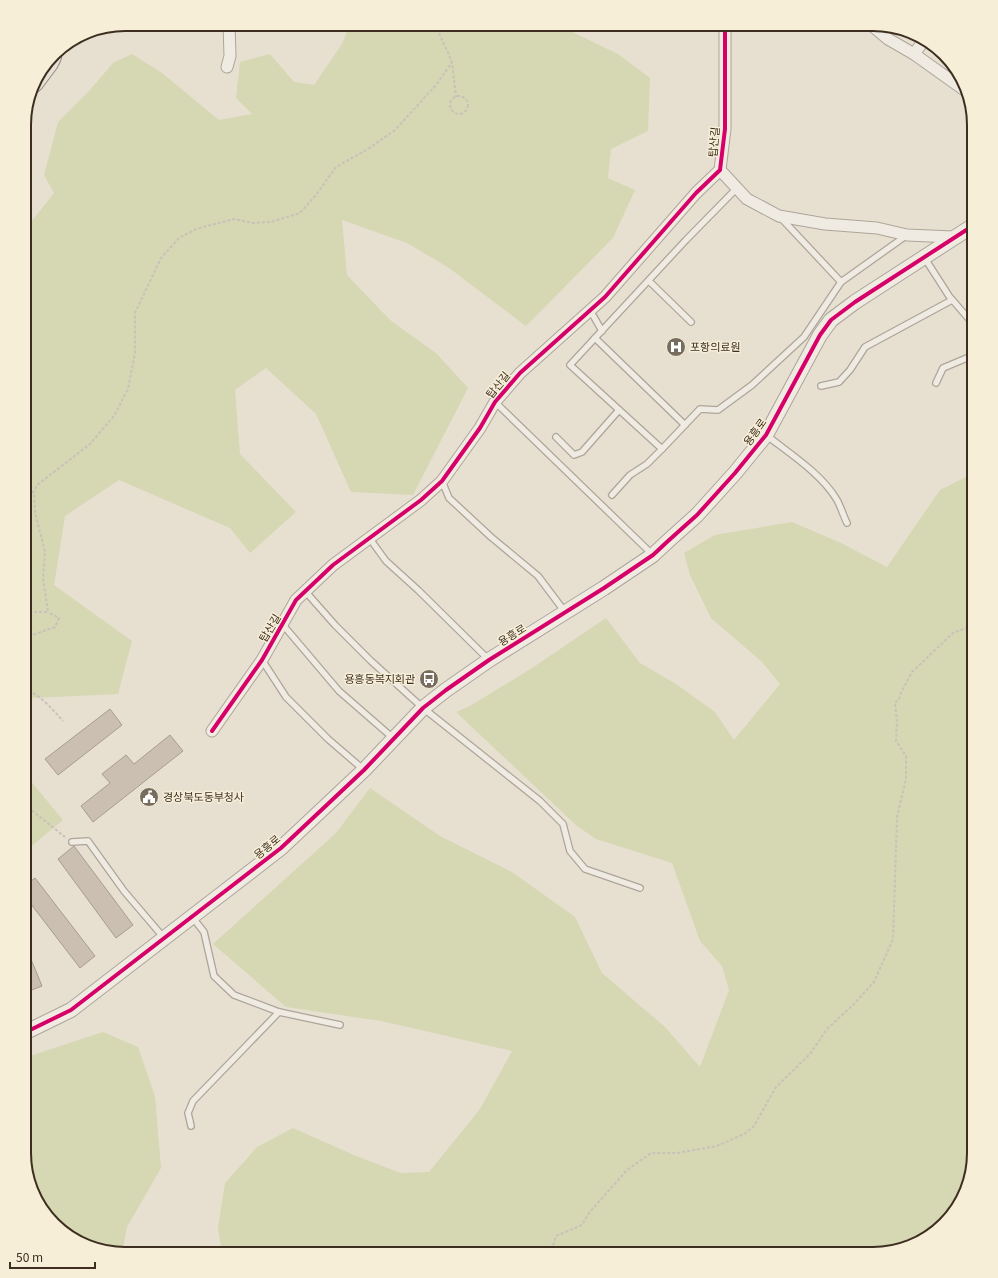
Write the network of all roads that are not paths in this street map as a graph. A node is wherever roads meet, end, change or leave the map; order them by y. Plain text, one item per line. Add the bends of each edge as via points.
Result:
1 (229, 31) edge
2 (724, 31) edge
3 (878, 31) edge
4 (921, 45) edge
5 (914, 54) junction
6 (227, 67) dead end
7 (958, 86) edge
8 (720, 170) junction
9 (737, 188) junction
10 (779, 216) junction
11 (967, 229) edge
12 (907, 235) junction
13 (953, 237) junction
14 (924, 257) junction
15 (649, 281) junction
16 (842, 282) junction
17 (952, 300) junction
18 (590, 310) junction
19 (967, 317) edge
20 (691, 322) dead end
21 (602, 331) junction
22 (595, 338) junction
23 (967, 358) edge
24 (936, 383) dead end
25 (821, 386) dead end
26 (495, 402) junction
27 (619, 410) junction
28 (685, 425) junction
29 (766, 435) junction
30 (556, 437) dead end
31 (662, 449) junction
32 (442, 481) junction
33 (612, 495) dead end
34 (847, 522) dead end
35 (370, 540) junction
36 (653, 555) junction
37 (305, 591) junction
38 (565, 613) junction
39 (283, 626) junction
40 (262, 660) junction
41 (489, 660) junction
42 (423, 708) junction
43 (212, 732) dead end
44 (393, 738) junction
45 (364, 770) junction
46 (72, 842) road end
47 (640, 888) dead end
48 (193, 918) junction
49 (165, 939) junction
50 (279, 1012) junction
51 (340, 1025) dead end
52 (31, 1030) edge
53 (191, 1126) dead end

1 - 6 street via 230,56
2 - 8 street, 탑산길 via 725,129
3 - 5 street
4 - 5 street
5 - 7 street
8 - 9 street
8 - 18 street, 탑산길 via 696,193 605,297
9 - 10 street via 747,199
9 - 15 lane
10 - 12 street via 825,224 877,228
10 - 16 lane
11 - 13 street, 용흥로
12 - 13 street
12 - 16 lane
13 - 14 street, 용흥로
14 - 17 lane
14 - 29 street, 용흥로 via 831,320 820,335
15 - 20 lane
15 - 21 lane
16 - 28 lane via 804,336 752,386 718,410 700,409
17 - 19 lane
17 - 25 lane via 865,347 839,382
18 - 21 lane
18 - 26 street, 탑산길 via 520,373
21 - 22 lane
22 - 27 lane via 570,365
22 - 28 lane
23 - 24 lane via 944,368
26 - 32 street, 탑산길 via 480,428
26 - 36 lane
27 - 30 lane via 582,452 574,455
27 - 31 lane
28 - 31 lane
29 - 34 lane via 804,463 820,480 837,499
29 - 36 street, 용흥로 via 698,515
31 - 33 lane via 647,464 630,475
32 - 35 street, 탑산길
32 - 38 lane via 449,498 538,576
35 - 37 street, 탑산길 via 333,565
35 - 41 lane via 386,561
36 - 38 street, 용흥로
37 - 39 street, 탑산길 via 296,600
37 - 42 lane via 366,656
38 - 41 street, 용흥로
39 - 40 street, 탑산길
39 - 44 lane via 338,691
40 - 43 street, 탑산길
40 - 45 lane via 286,697
41 - 42 street, 용흥로
42 - 44 street, 용흥로
42 - 47 lane via 564,824 570,851 585,869
44 - 45 street, 용흥로
45 - 48 street, 용흥로 via 281,848
46 - 49 lane via 88,841 124,891
48 - 49 street, 용흥로
48 - 50 lane via 204,932 214,976 234,995
49 - 52 street, 용흥로 via 71,1010
50 - 51 lane
50 - 53 lane via 193,1101 188,1113

